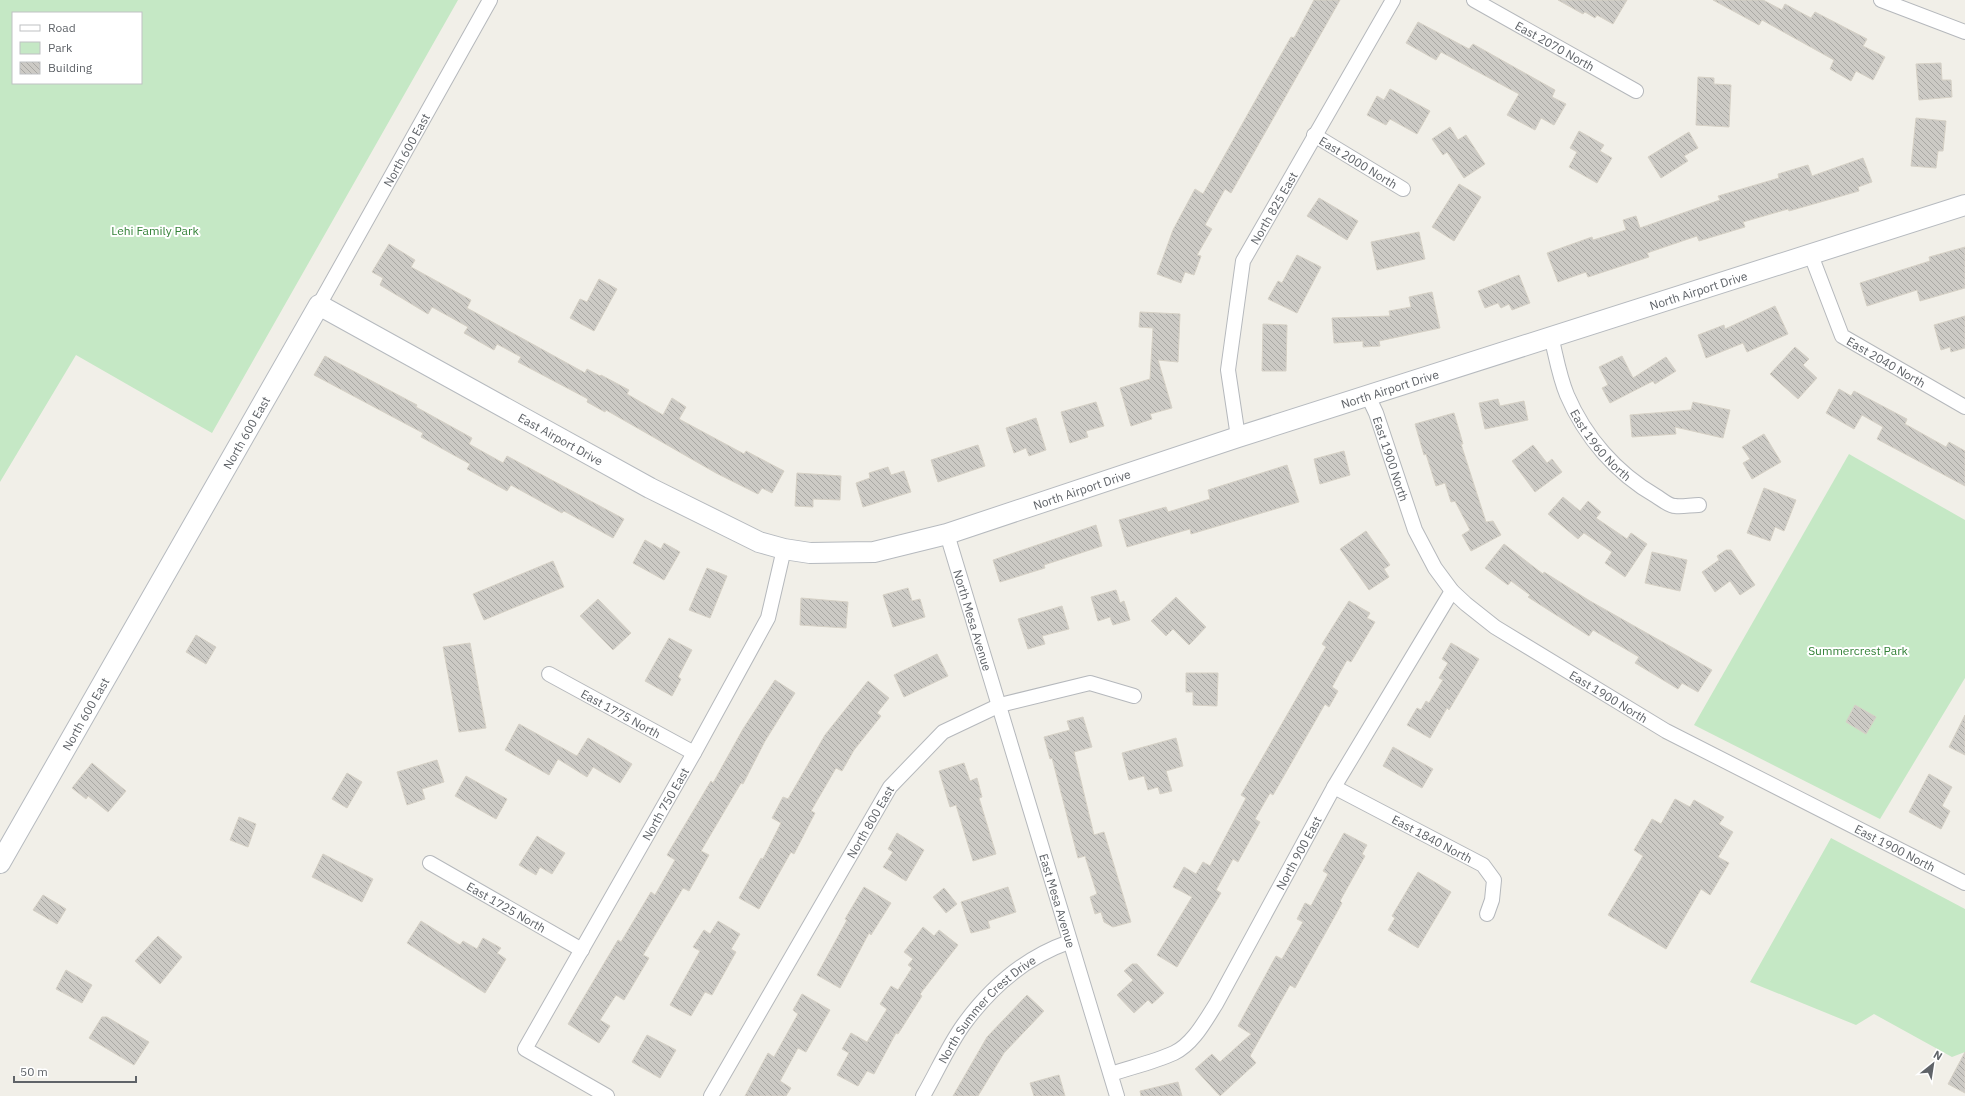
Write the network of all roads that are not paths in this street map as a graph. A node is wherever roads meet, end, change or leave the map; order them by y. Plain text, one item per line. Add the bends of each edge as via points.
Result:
1 (490, 0) edge
2 (1393, 0) edge
3 (1474, 0) edge
4 (1881, 0) edge
5 (1965, 32) edge
6 (1636, 91) dead end
7 (1314, 135) junction
8 (1403, 189) dead end
9 (1965, 205) edge
10 (1811, 255) junction
11 (319, 305) junction
12 (1551, 336) junction
13 (1368, 396) junction
14 (1965, 407) edge
15 (1238, 437) junction
16 (1699, 505) dead end
17 (947, 534) junction
18 (784, 549) junction
19 (810, 553) joint
20 (1452, 591) junction
21 (549, 674) dead end
22 (1134, 696) dead end
23 (1000, 706) junction
24 (694, 753) junction
25 (1334, 787) junction
26 (0, 863) edge
27 (430, 863) dead end
28 (1965, 883) edge
29 (1487, 914) dead end
30 (1069, 942) junction
31 (582, 950) junction
32 (1111, 1074) junction
33 (606, 1096) edge
34 (711, 1096) edge
35 (923, 1096) edge
36 (1117, 1096) edge

1 - 11 street, North 600 East
2 - 7 street, North 825 East
3 - 6 street, East 2070 North
4 - 5 street
7 - 8 street, East 2000 North
7 - 15 street, North 825 East via 1243,261 1228,370
9 - 10 street, North Airport Drive
10 - 12 street, North Airport Drive
10 - 14 street, East 2040 North via 1842,336
11 - 18 street, East Airport Drive via 650,488 759,542
11 - 26 street, North 600 East
12 - 13 street, North Airport Drive
12 - 16 street, East 1960 North via 1560,374 1578,418 1610,461 1644,490 1673,506
13 - 15 street, North Airport Drive
13 - 20 street, East 1900 North via 1415,530 1426,553
15 - 17 street, North Airport Drive
17 - 19 street, North Airport Drive via 874,552
17 - 23 street, North Mesa Avenue
18 - 19 street, East Airport Drive
18 - 24 street, North 750 East via 768,618
20 - 25 street, North 900 East
20 - 28 street, East 1900 North via 1495,627 1666,731
21 - 24 street, East 1775 North
22 - 23 street, North 800 East via 1090,683
23 - 30 street, East Mesa Avenue
23 - 34 street, North 800 East via 943,732 890,787
24 - 31 street, North 750 East
25 - 29 street, East 1840 North via 1483,865 1494,880 1492,900
25 - 32 street, North 900 East via 1216,1004 1201,1026 1188,1042 1174,1053
27 - 31 street, East 1725 North
30 - 32 street, East Mesa Avenue
30 - 35 street, North Summer Crest Drive via 1050,949 1016,971 985,998 964,1025
31 - 33 street, North 750 East via 525,1049
32 - 36 street, East Mesa Avenue

